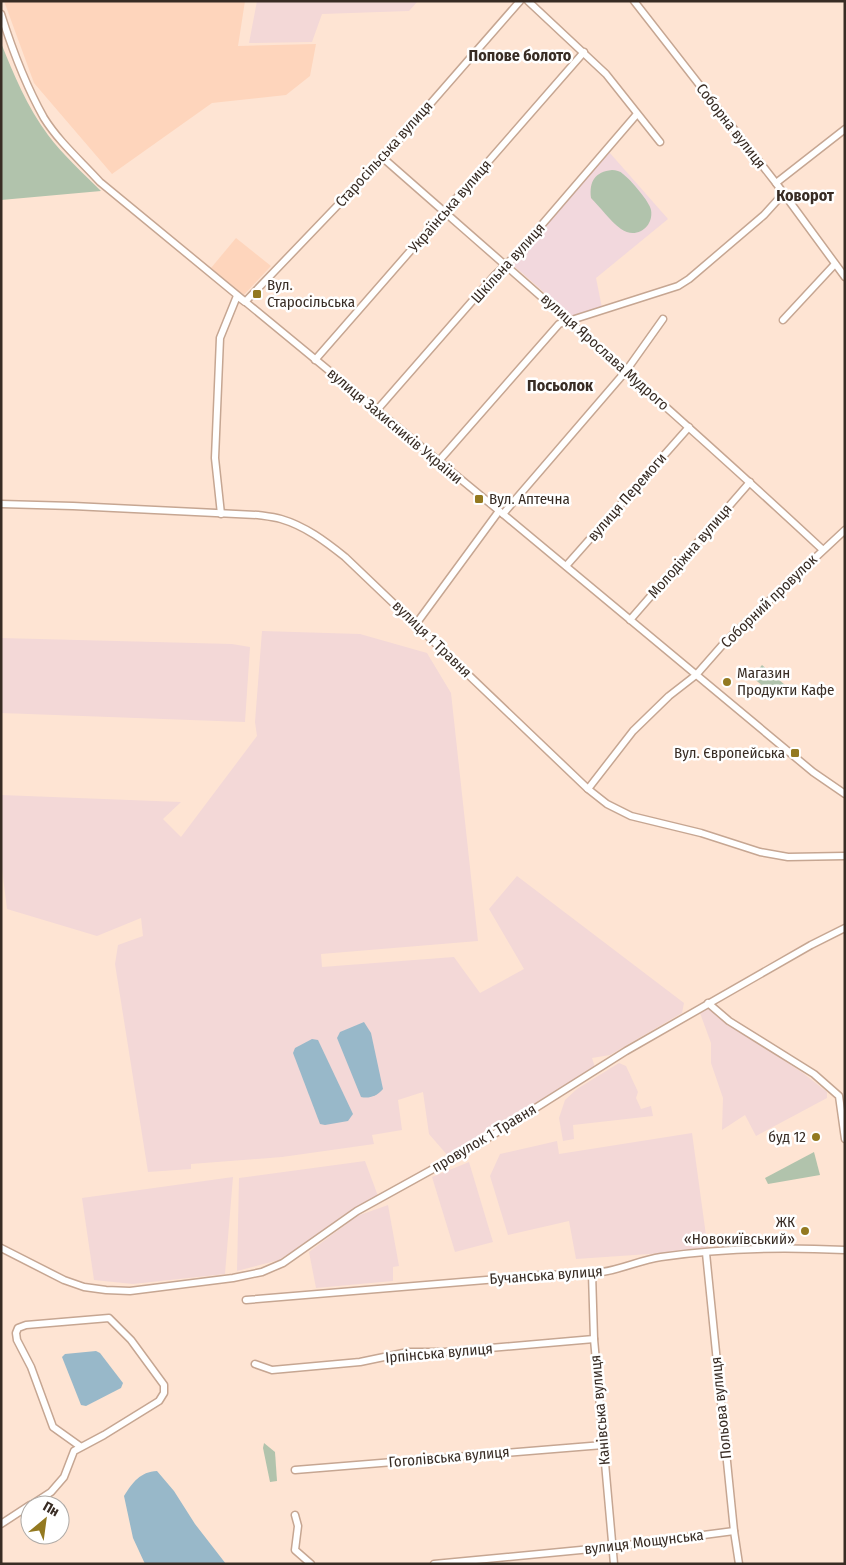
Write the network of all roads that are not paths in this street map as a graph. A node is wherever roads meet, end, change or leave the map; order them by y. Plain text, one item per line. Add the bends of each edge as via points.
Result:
1 (520, 1) edge
2 (528, 1) edge
3 (634, 1) edge
4 (1, 14) edge
5 (584, 52) junction
6 (637, 114) junction
7 (845, 129) edge
8 (660, 142) dead end
9 (383, 158) junction
10 (776, 183) junction
11 (783, 194) junction
12 (445, 212) junction
13 (835, 264) junction
14 (506, 265) junction
15 (845, 277) edge
16 (237, 296) junction
17 (245, 302) junction
18 (663, 319) dead end
19 (783, 320) dead end
20 (571, 321) junction
21 (315, 360) junction
22 (626, 371) junction
23 (377, 410) junction
24 (689, 427) junction
25 (438, 462) junction
26 (750, 482) junction
27 (1, 504) edge
28 (501, 512) junction
29 (221, 514) junction
30 (845, 530) edge
31 (824, 550) junction
32 (566, 566) junction
33 (630, 620) junction
34 (416, 624) junction
35 (696, 675) junction
36 (588, 789) junction
37 (845, 794) edge
38 (845, 856) edge
39 (845, 928) edge
40 (708, 1003) junction
41 (842, 1094) edge
42 (845, 1139) edge
43 (1, 1248) edge
44 (845, 1250) edge
45 (706, 1253) junction
46 (592, 1273) junction
47 (246, 1300) dead end
48 (594, 1339) junction
49 (256, 1364) dead end
50 (603, 1445) junction
51 (81, 1447) junction
52 (295, 1470) dead end
53 (46, 1495) edge
54 (20, 1512) edge
55 (295, 1515) dead end
56 (1, 1524) edge
57 (734, 1531) junction
58 (612, 1547) junction
59 (482, 1561) edge
60 (310, 1564) edge
61 (434, 1564) edge
62 (614, 1564) edge
63 (739, 1564) edge

1 - 9 street, Старосільська вулиця
2 - 5 street
3 - 10 street, Соборна вулиця
4 - 16 street via 13,53 44,118 62,142 100,182
5 - 6 street
5 - 12 street, Українська вулиця
6 - 8 street
6 - 14 street, Шкільна вулиця
7 - 10 street
9 - 12 street, вулиця Ярослава Мудрого
9 - 17 street, Старосільська вулиця
10 - 11 street, Соборна вулиця
11 - 13 street, Соборна вулиця
11 - 20 street via 764,216 678,286
12 - 14 street, вулиця Ярослава Мудрого
12 - 21 street, Українська вулиця
13 - 15 street, Соборна вулиця
13 - 19 street
14 - 20 street, вулиця Ярослава Мудрого
14 - 23 street, Шкільна вулиця
16 - 17 street
16 - 29 street via 220,338 215,458
17 - 21 street, вулиця Захисників України
18 - 22 street
20 - 22 street, вулиця Ярослава Мудрого
20 - 25 street via 559,324
21 - 23 street, вулиця Захисників України
22 - 24 street, вулиця Ярослава Мудрого
22 - 28 street
23 - 25 street, вулиця Захисників України
24 - 26 street, вулиця Ярослава Мудрого
24 - 32 street, вулиця Перемоги
25 - 28 street, вулиця Захисників України
26 - 31 street, вулиця Ярослава Мудрого
26 - 33 street, Молодіжна вулиця
27 - 29 street, вулиця 1 Травня
28 - 32 street, вулиця Захисників України
28 - 34 street
29 - 34 street, вулиця 1 Травня via 281,519 306,529 345,557
30 - 31 street, Соборний провулок
31 - 35 street, Соборний провулок via 725,642
32 - 33 street, вулиця Захисників України
33 - 35 street, вулиця Захисників України
34 - 36 street, вулиця 1 Травня
35 - 36 street, Соборний провулок via 669,696 633,732
35 - 37 street, вулиця Захисників України via 813,772
36 - 38 street, вулиця 1 Травня via 607,804 631,816 760,852 788,857
39 - 40 street, провулок 1 Травня
40 - 41 street via 729,1021
40 - 43 street, провулок 1 Травня via 480,1143 357,1212 283,1263 262,1272 130,1291 106,1290 69,1282
41 - 42 street
44 - 45 street, Бучанська вулиця via 795,1247
45 - 46 street, Бучанська вулиця via 661,1257
45 - 57 street, Польова вулиця
46 - 47 street, Бучанська вулиця via 539,1274
46 - 48 street, Канівська вулиця
48 - 49 street, Ірпінська вулиця via 444,1352 408,1352 360,1362 272,1370
48 - 50 street, Канівська вулиця
50 - 52 street, Гоголівська вулиця
50 - 58 street, Канівська вулиця
51 - 51 street via 53,1427 31,1367 17,1340 18,1328 109,1318 131,1340 164,1385 159,1401
51 - 53 street via 74,1451 64,1477
54 - 56 street
55 - 60 street via 298,1526 295,1550
57 - 58 street, вулиця Мощунська
57 - 63 street, Польова вулиця
58 - 59 street, вулиця Мощунська
58 - 62 street, Канівська вулиця
59 - 61 street, вулиця Мощунська

